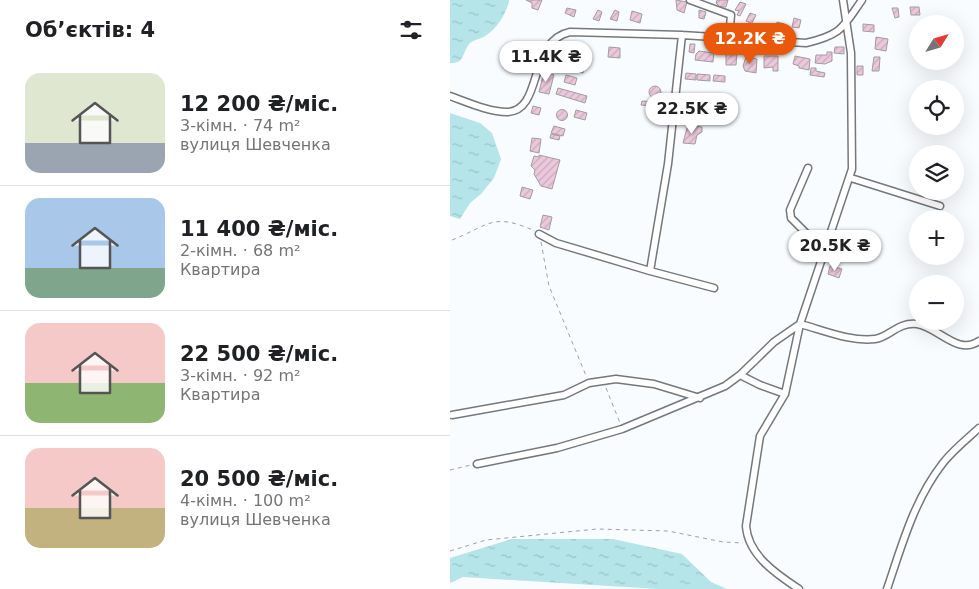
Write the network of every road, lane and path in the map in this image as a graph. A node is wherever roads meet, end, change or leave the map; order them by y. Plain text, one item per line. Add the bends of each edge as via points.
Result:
1 (690, 0) edge
2 (843, 0) edge
3 (862, 0) edge
4 (846, 24) junction
5 (682, 35) junction
6 (729, 39) junction
7 (450, 96) edge
8 (808, 168) dead end
9 (851, 178) junction
10 (940, 206) dead end
11 (539, 234) junction
12 (452, 240) dead end
13 (826, 248) junction
14 (650, 270) junction
15 (714, 288) dead end
16 (800, 324) junction
17 (979, 341) edge
18 (740, 375) junction
19 (603, 380) junction
20 (589, 383) junction
21 (784, 394) junction
22 (700, 398) junction
23 (452, 415) dead end
24 (979, 428) edge
25 (622, 429) junction
26 (477, 464) joint
27 (450, 470) edge
28 (747, 539) junction
29 (450, 551) edge
30 (799, 589) edge
31 (887, 589) edge

1 - 6 street via 731,15
2 - 4 street
3 - 4 street
4 - 6 street via 826,38 806,43
4 - 9 street via 851,53 854,159
5 - 6 street
5 - 7 street via 570,32 558,36 547,47 528,98 514,111 494,110
5 - 14 street via 668,164
8 - 13 street via 790,210 791,218
9 - 10 street
9 - 13 street
11 - 12 path via 515,222 487,222
11 - 14 street via 556,243
11 - 20 path via 549,286
13 - 16 street
14 - 15 street
16 - 17 street via 869,339 880,338 901,326 916,324 927,326 962,346 971,346
16 - 18 street via 774,342
16 - 21 street
18 - 21 street
18 - 22 street
19 - 20 street
19 - 22 street via 654,384
19 - 25 path
20 - 23 street via 564,395
21 - 28 street via 760,436 746,526
22 - 25 street
24 - 31 street via 946,459 920,498
25 - 26 street via 557,448
26 - 27 path
28 - 29 path via 742,543 668,531 597,529 486,540
28 - 30 street via 760,558

